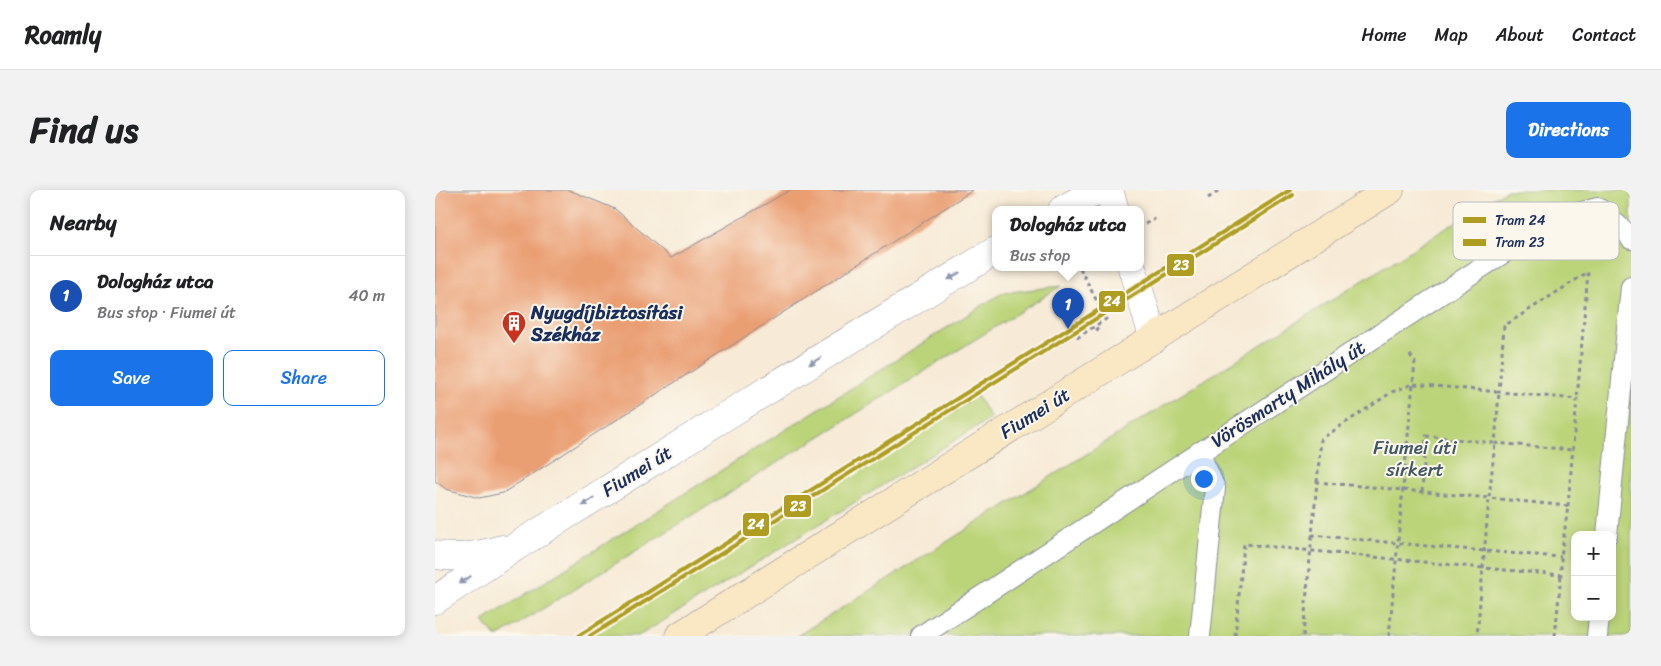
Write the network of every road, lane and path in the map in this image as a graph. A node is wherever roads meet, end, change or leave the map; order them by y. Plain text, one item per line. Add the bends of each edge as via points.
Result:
1 (1098, 190) edge
2 (1109, 190) edge
3 (1221, 190) edge
4 (1390, 190) edge
5 (1208, 198) dead end
6 (1069, 206) edge
7 (1114, 206) edge
8 (1619, 226) edge
9 (1631, 239) edge
10 (992, 253) edge
11 (1493, 260) edge
12 (1082, 271) edge
13 (1133, 271) edge
14 (1631, 287) edge
15 (1095, 326) junction
16 (1392, 326) junction
17 (1077, 338) dead end
18 (1154, 339) junction
19 (1119, 361) junction
20 (1413, 384) junction
21 (1499, 392) junction
22 (1577, 399) junction
23 (1495, 443) junction
24 (1573, 450) junction
25 (1199, 452) junction
26 (1317, 482) junction
27 (1403, 490) junction
28 (1421, 492) junction
29 (1489, 498) junction
30 (1568, 506) junction
31 (1607, 531) edge
32 (1312, 535) junction
33 (520, 544) junction
34 (1398, 544) junction
35 (1311, 551) junction
36 (1484, 551) junction
37 (435, 555) edge
38 (1561, 557) junction
39 (1397, 559) junction
40 (1483, 568) junction
41 (1561, 575) junction
42 (435, 600) edge
43 (1599, 621) edge
44 (679, 636) edge
45 (921, 636) edge
46 (1200, 636) edge
47 (1235, 636) edge
48 (1303, 636) edge
49 (1389, 636) edge
50 (1477, 636) edge
51 (1555, 636) edge
52 (1597, 636) edge

1 - 6 street
2 - 7 street
3 - 5 path
4 - 18 main road, Fiumei út
8 - 9 lane, Vörösmarty Mihály út
10 -> 33 street, Fiumei út
11 - 16 lane, Vörösmarty Mihály út
12 - 15 path via 1107,319
13 - 18 street
14 - 31 lane
15 - 17 path
15 - 19 path
16 - 20 path via 1415,362
16 - 25 lane, Vörösmarty Mihály út
18 - 19 main road, Fiumei út
19 - 44 main road, Fiumei út
20 - 21 path
20 - 26 path via 1392,392 1321,439
20 - 27 path
21 - 22 path
21 - 22 path via 1504,326 1588,272
21 - 23 path
22 - 24 path
23 - 24 path
23 - 28 path via 1426,436
23 - 29 path
24 - 30 path
25 - 45 lane, Vörösmarty Mihály út
25 - 46 lane via 1215,488
26 - 27 path
26 - 32 path
27 - 28 path
27 - 34 path
28 - 29 path
29 - 30 path
29 - 36 path
30 - 38 path
32 - 34 path
32 - 35 path
33 - 37 street via 481,555 455,558
33 -> 42 street, Fiumei út
34 - 36 path
34 - 39 path
35 - 39 path
35 - 47 path via 1244,544
35 - 48 path
36 - 38 path
36 - 40 path
38 - 41 path
39 - 40 path
39 - 49 path
40 - 41 path
40 - 50 path
41 - 51 path
43 - 52 lane

